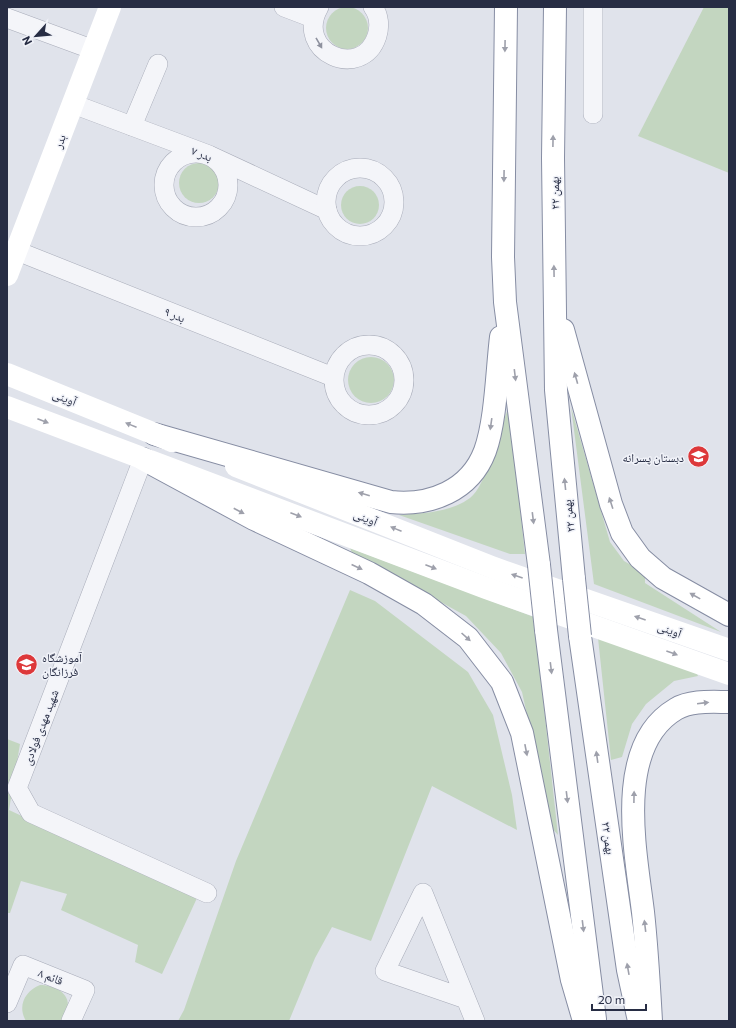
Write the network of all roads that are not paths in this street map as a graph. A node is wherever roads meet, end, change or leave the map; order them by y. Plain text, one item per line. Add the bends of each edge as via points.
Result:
1 (10, 7) edge
2 (17, 7) edge
3 (110, 7) edge
4 (284, 7) edge
5 (372, 7) edge
6 (506, 7) edge
7 (555, 7) edge
8 (593, 7) edge
9 (316, 13) edge
10 (7, 18) edge
11 (94, 50) junction
12 (158, 64) dead end
13 (73, 104) junction
14 (593, 114) dead end
15 (132, 126) junction
16 (327, 210) dead end
17 (17, 251) junction
18 (7, 274) edge
19 (555, 301) junction
20 (505, 302) junction
21 (7, 374) edge
22 (333, 377) dead end
23 (7, 407) edge
24 (154, 434) junction
25 (143, 459) junction
26 (729, 615) edge
27 (729, 650) edge
28 (729, 674) edge
29 (729, 702) edge
30 (207, 893) dead end
31 (466, 999) junction
32 (7, 1003) edge
33 (71, 1021) edge
34 (475, 1021) edge
35 (584, 1021) edge
36 (595, 1021) edge
37 (639, 1021) edge
38 (651, 1021) edge

1 - 2 street
3 - 11 main road, بدر
4 - 9 street
9 -> 5 street via 313,30 322,50 340,59 351,59 370,50 376,41 379,21
6 -> 20 main road via 503,257
19 -> 7 main road, ۲۲ بهمن
8 - 14 street
10 - 11 street
11 - 13 main road, بدر
12 - 15 street
13 - 15 street, بدر ۷
13 - 17 main road, بدر
15 - 16 street, بدر ۷ via 209,155
17 - 18 main road, بدر
17 - 22 street, بدر ۹
26 -> 19 main road via 663,578 640,558 622,533 609,496
37 -> 19 main road, ۲۲ بهمن, bridge via 628,970 580,636 556,390
20 -> 24 main road via 491,428 485,452 472,474 454,490 431,501 407,504 391,502
20 -> 36 main road, bridge
24 -> 21 main road, آوینی
23 -> 25 main road, آوینی
27 -> 24 main road, آوینی via 494,568
25 -> 28 main road, آوینی via 486,588
25 - 30 street, شهید مهدی فولادی via 17,788 31,813
25 -> 35 main road via 254,519 369,573 424,604 468,638 502,682 522,733 572,980
38 -> 29 main road via 648,954 633,830 634,781 642,750 659,722 677,708 704,701
31 - 31 street via 446,950 423,893 385,971
31 - 34 street
32 - 33 street, قائم ۸ via 24,965 85,990

